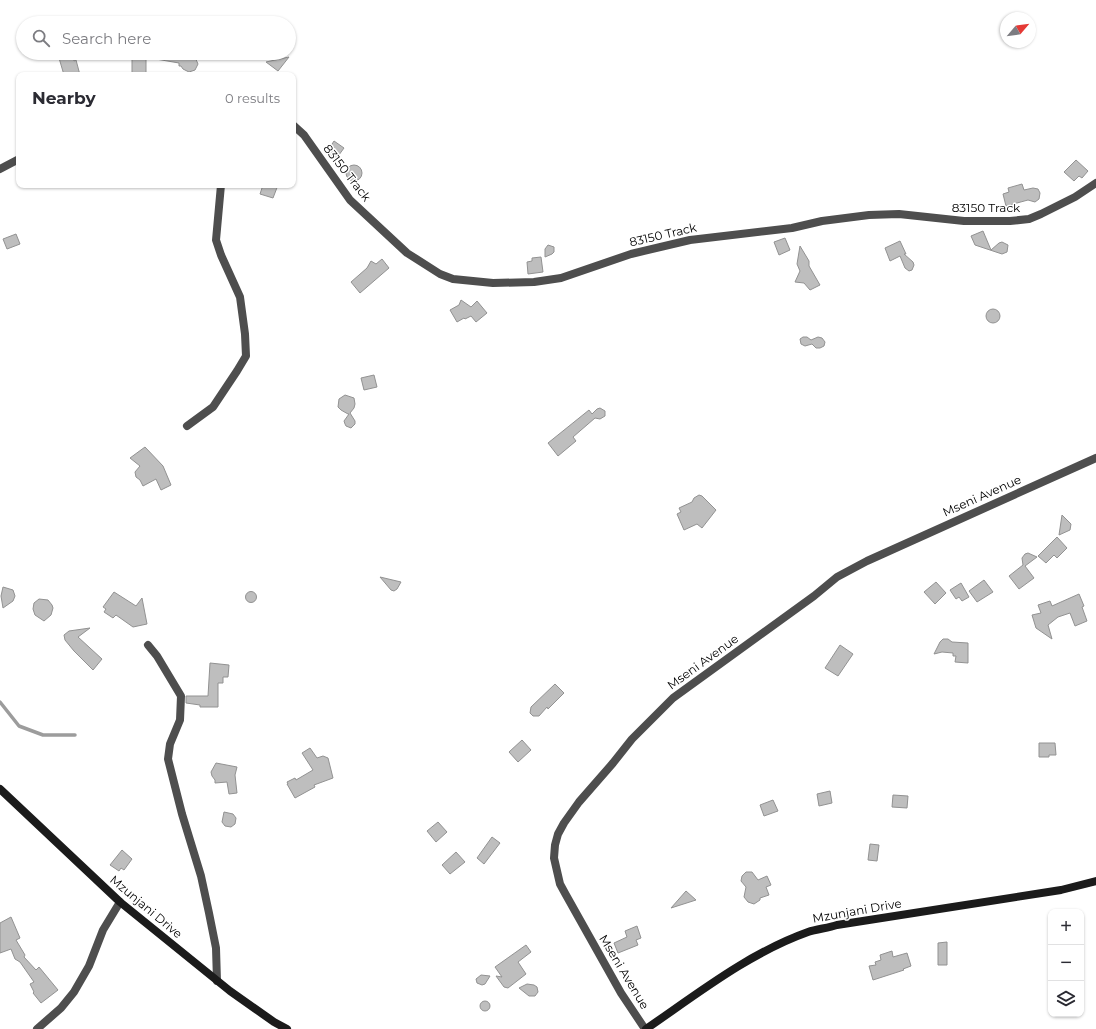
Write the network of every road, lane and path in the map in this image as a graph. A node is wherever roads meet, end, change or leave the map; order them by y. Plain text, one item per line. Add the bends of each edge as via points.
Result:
1 (296, 128) edge
2 (16, 161) edge
3 (0, 169) edge
4 (1096, 183) edge
5 (221, 188) edge
6 (187, 426) dead end
7 (1096, 458) edge
8 (148, 645) dead end
9 (0, 789) edge
10 (1096, 881) edge
11 (120, 902) junction
12 (216, 981) junction
13 (37, 1029) edge
14 (288, 1029) edge
15 (646, 1029) edge

1 - 4 street, 83150 Track via 304,135 350,200 407,253 434,271 453,279 493,283 562,278 631,254 690,240 792,228 869,215 899,214 964,221 1029,219 1075,197
2 - 3 street
5 - 6 street via 216,240 240,297 246,356 212,407
7 - 15 street, Mseni Avenue via 837,577 673,698 632,739 579,802 558,834 555,845 555,868 563,890 620,993
8 - 12 street via 181,696 180,720 170,744 168,759 201,876 216,948
9 - 11 main road, Mzunjani Drive
10 - 15 main road, Mzunjani Drive via 1062,890 837,925 809,932 763,952
11 - 12 main road, Mzunjani Drive
11 - 13 street via 103,930 89,966 74,992 61,1008
12 - 14 main road, Mzunjani Drive

